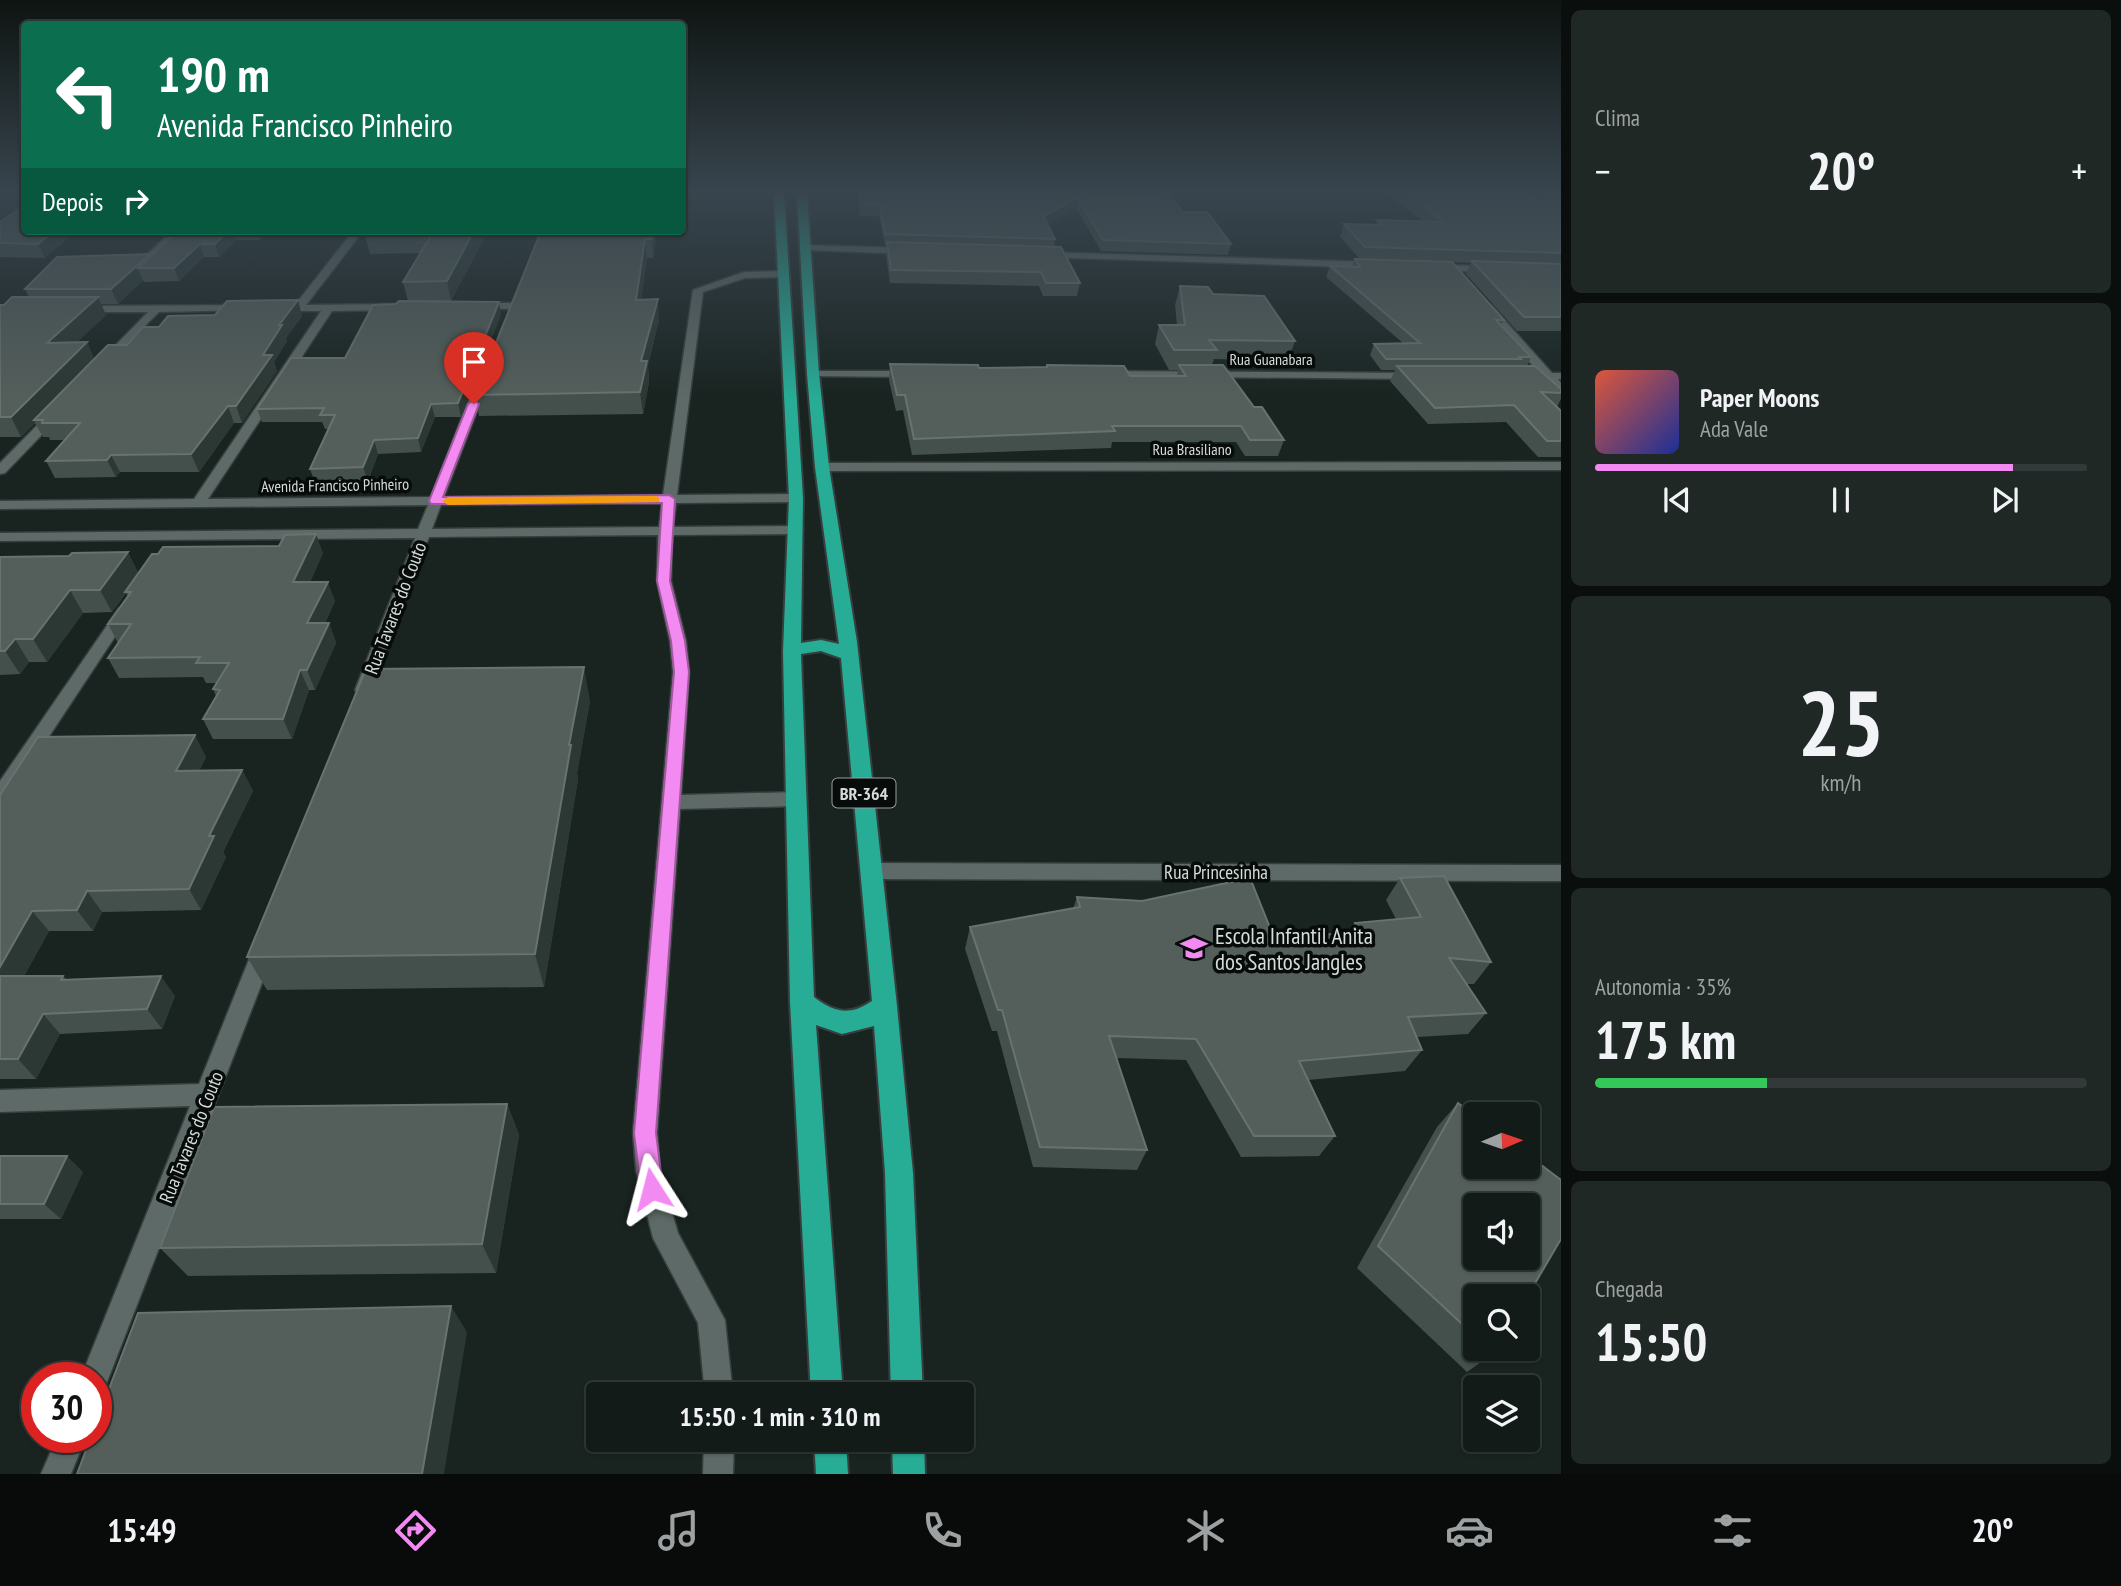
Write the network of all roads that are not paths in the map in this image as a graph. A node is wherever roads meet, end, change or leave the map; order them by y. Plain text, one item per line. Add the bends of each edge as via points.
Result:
1 (334, 262) edge
2 (783, 262) edge
3 (807, 262) edge
4 (1272, 262) edge
5 (1383, 265) edge
6 (1419, 267) edge
7 (1453, 269) junction
8 (1503, 269) edge
9 (784, 274) junction
10 (1461, 279) edge
11 (1479, 298) edge
12 (460, 306) edge
13 (512, 306) edge
14 (329, 307) junction
15 (407, 307) edge
16 (157, 308) junction
17 (298, 308) junction
18 (65, 309) edge
19 (491, 358) edge
20 (813, 373) junction
21 (924, 374) edge
22 (1091, 374) edge
23 (92, 375) edge
24 (1424, 376) edge
25 (1507, 376) edge
26 (1555, 376) edge
27 (1561, 390) edge
28 (65, 404) edge
29 (822, 467) junction
30 (1561, 467) edge
31 (0, 470) edge
32 (796, 498) junction
33 (669, 499) junction
34 (435, 501) junction
35 (198, 503) junction
36 (0, 505) edge
37 (796, 530) junction
38 (665, 532) junction
39 (423, 533) junction
40 (0, 537) edge
41 (137, 592) edge
42 (792, 651) junction
43 (849, 654) junction
44 (358, 703) edge
45 (0, 795) edge
46 (796, 799) junction
47 (672, 802) junction
48 (872, 871) junction
49 (1561, 873) edge
50 (268, 939) edge
51 (802, 1002) junction
52 (885, 1006) junction
53 (208, 1095) junction
54 (0, 1101) edge
55 (101, 1362) edge
56 (718, 1382) edge
57 (826, 1382) edge
58 (906, 1382) edge
59 (719, 1452) edge
60 (831, 1452) edge
61 (908, 1452) edge
62 (65, 1453) edge
63 (56, 1474) edge
64 (718, 1474) edge
65 (832, 1474) edge
66 (909, 1474) edge

1 - 17 street
2 - 9 highway
3 - 20 highway, BR-364
4 - 5 street
6 - 7 street
7 - 8 street
7 - 10 street
9 - 32 highway
9 - 33 street via 744,275 698,290
11 - 26 street
12 - 13 street
14 - 15 street
14 - 17 street
14 - 35 street
16 - 17 street
16 - 18 street
16 - 23 street
19 - 34 street, Rua Tavares do Couto
20 - 21 street
20 - 29 highway, BR-364
22 - 24 street, Rua Guanabara
25 - 26 street
26 - 27 street
28 - 31 street
29 - 30 street, Rua Brasiliano
29 - 43 highway, BR-364
32 - 33 street, Avenida Francisco Pinheiro
32 - 37 highway
33 - 34 street, Avenida Francisco Pinheiro
33 - 38 street
34 - 35 street, Avenida Francisco Pinheiro
34 - 39 street, Rua Tavares do Couto
35 - 36 street, Avenida Francisco Pinheiro
37 - 38 street
37 - 42 highway
38 - 39 street
38 - 47 street via 664,581 681,672
39 - 40 street via 172,541
39 - 44 street, Rua Tavares do Couto
41 - 45 street
42 - 43 highway via 818,644
42 - 46 highway
43 - 48 highway, BR-364
46 - 47 street
46 - 51 highway
47 - 56 street via 645,1133 648,1171 666,1238 711,1320
48 - 49 street, Rua Princesinha
48 - 52 highway, BR-364
50 - 53 street, Rua Tavares do Couto
51 - 52 highway via 838,1024 870,1018
51 - 57 highway
52 - 58 highway, BR-364 via 899,1173
53 - 54 street
53 - 55 street, Rua Tavares do Couto
59 - 64 street
60 - 65 highway
61 - 66 highway
62 - 63 street

